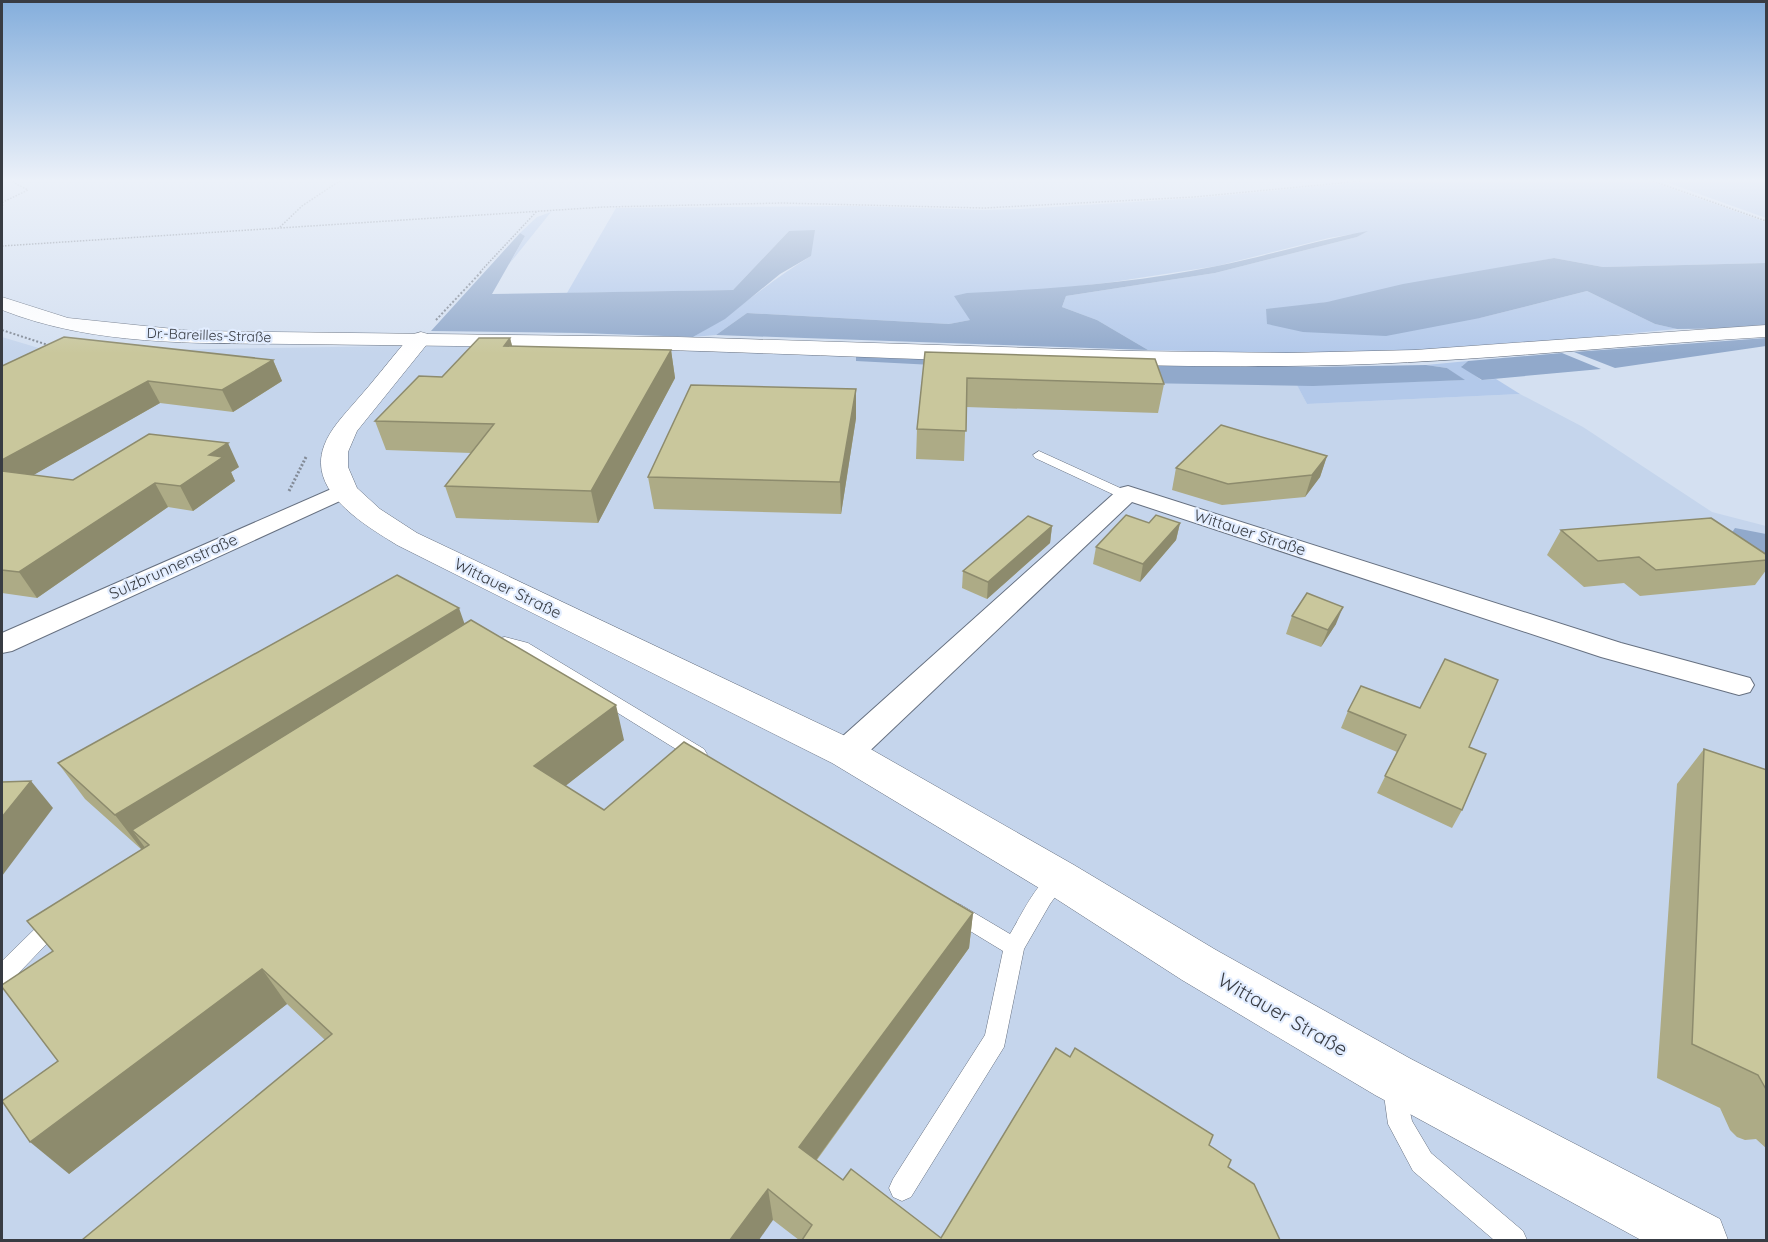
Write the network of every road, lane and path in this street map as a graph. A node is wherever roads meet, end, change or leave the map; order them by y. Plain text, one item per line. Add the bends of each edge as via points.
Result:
1 (126, 238) edge
2 (513, 238) edge
3 (2, 246) edge
4 (2, 303) edge
5 (1767, 332) edge
6 (421, 338) junction
7 (1039, 455) dead end
8 (345, 490) junction
9 (1125, 495) junction
10 (2, 644) edge
11 (478, 648) edge
12 (1739, 685) dead end
13 (846, 753) junction
14 (717, 766) edge
15 (1059, 878) junction
16 (942, 903) edge
17 (71, 910) edge
18 (1014, 947) junction
19 (2, 975) edge
20 (1393, 1077) junction
21 (902, 1188) dead end
22 (1514, 1240) edge
23 (1699, 1240) edge

1 - 3 path
2 - 6 path
4 - 6 main road, Dr.-Bareilles-Straße via 48,320 124,331 204,337
5 - 6 main road, Dr.-Bareilles-Straße via 1711,333 1438,356 1305,359
6 - 8 main road, Wittauer Straße via 346,429 335,451 336,471
7 - 9 lane
8 - 10 street, Sulzbrunnenstraße
8 - 13 main road, Wittauer Straße via 365,511 407,540
9 - 12 street, Wittauer Straße via 1611,650
9 - 13 street
11 - 14 lane via 505,642 523,647
13 - 15 main road, Wittauer Straße
15 - 18 lane
15 - 20 main road, Wittauer Straße via 1199,965
16 - 18 lane
17 - 19 lane
18 - 21 lane via 996,1039
20 - 22 lane via 1400,1124 1422,1162
20 - 23 main road, Wittauer Straße

